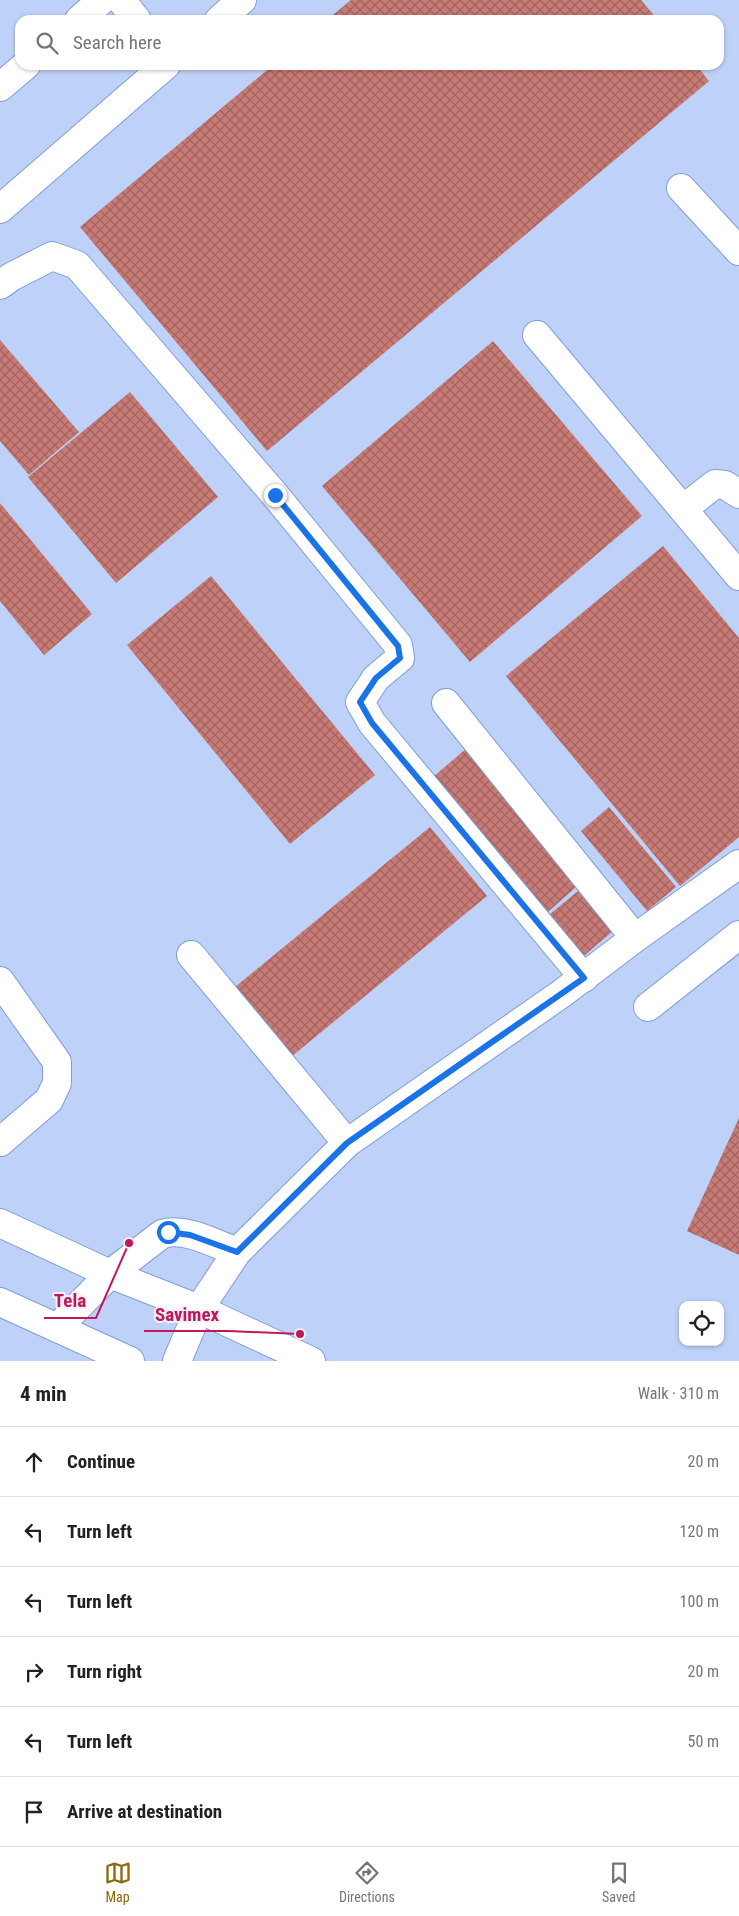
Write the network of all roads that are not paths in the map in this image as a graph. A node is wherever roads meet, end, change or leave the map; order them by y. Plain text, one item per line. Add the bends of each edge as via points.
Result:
1 (102, 0) edge
2 (120, 0) edge
3 (242, 0) edge
4 (85, 15) edge
5 (133, 15) edge
6 (225, 15) edge
7 (20, 70) edge
8 (160, 70) edge
9 (0, 87) edge
10 (681, 188) dead end
11 (0, 209) edge
12 (739, 251) edge
13 (0, 286) edge
14 (538, 335) dead end
15 (739, 494) edge
16 (683, 509) junction
17 (739, 576) edge
18 (446, 703) dead end
19 (739, 864) edge
20 (739, 935) edge
21 (635, 938) junction
22 (191, 955) dead end
23 (584, 978) junction
24 (0, 981) edge
25 (648, 1007) dead end
26 (0, 1142) edge
27 (347, 1143) junction
28 (0, 1223) edge
29 (237, 1252) junction
30 (110, 1274) junction
31 (0, 1302) edge
32 (199, 1309) junction
33 (58, 1328) junction
34 (130, 1361) edge
35 (177, 1361) edge
36 (311, 1361) edge

1 - 4 main road
2 - 5 main road
3 - 6 main road
7 - 9 main road
8 - 11 main road
10 - 12 main road
13 - 23 main road via 52,256 77,265 275,495 398,646 400,658 376,678 360,702 372,723
14 - 16 main road
15 - 16 main road via 725,485 715,484
16 - 17 main road
18 - 21 main road
19 - 21 main road
20 - 25 main road
21 - 23 main road
22 - 27 main road
23 - 27 main road
24 - 26 main road via 57,1062 57,1083 49,1100
27 - 29 main road
28 - 30 main road
29 - 30 main road via 190,1235 168,1232
29 - 32 main road
30 - 32 main road
30 - 33 main road
31 - 33 main road
32 - 35 main road
32 - 36 main road
33 - 34 main road

